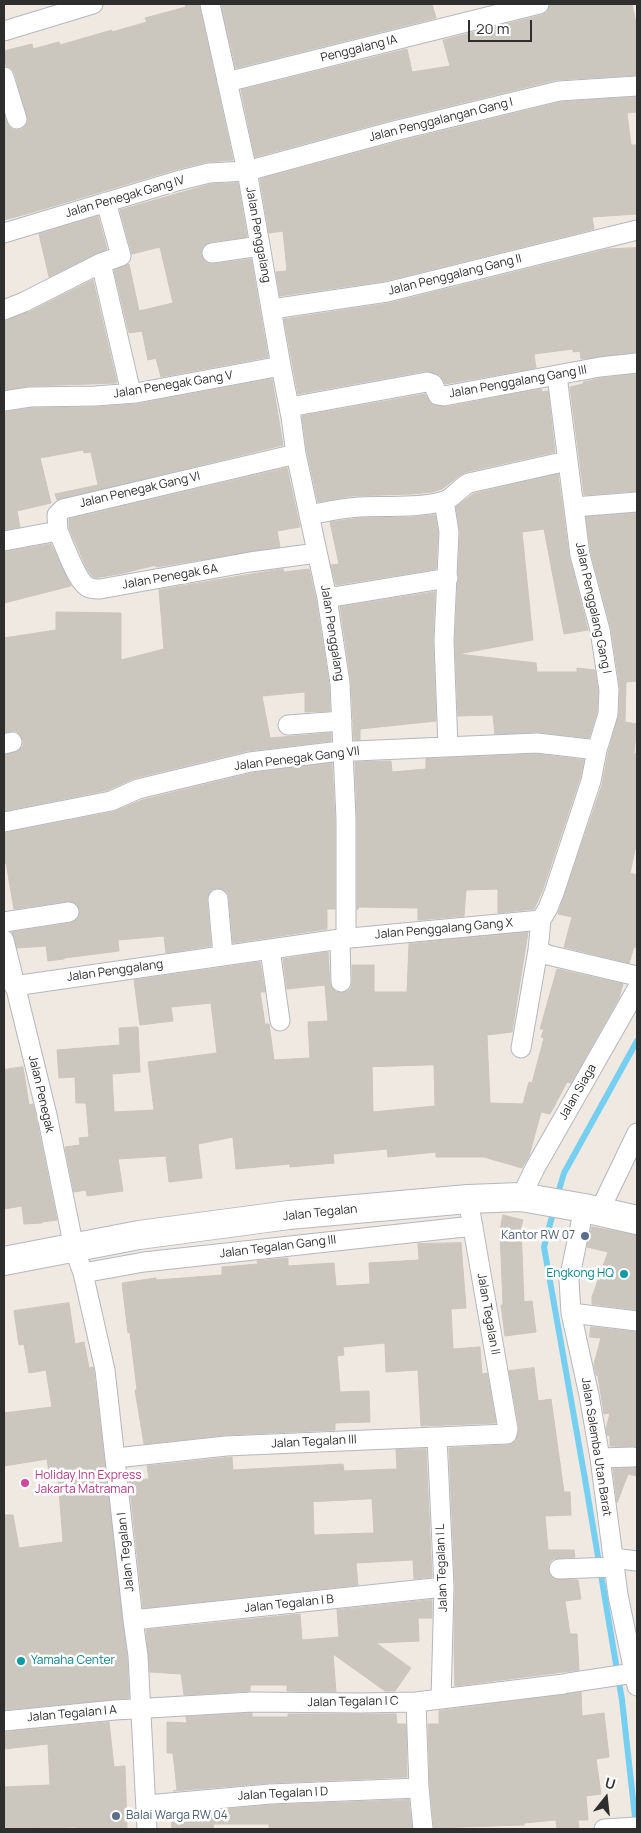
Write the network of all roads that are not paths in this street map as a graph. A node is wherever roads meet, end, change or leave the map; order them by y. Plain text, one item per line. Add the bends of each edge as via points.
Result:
1 (210, 4) edge
2 (539, 4) edge
3 (81, 5) edge
4 (488, 10) edge
5 (4, 31) edge
6 (4, 77) edge
7 (227, 82) junction
8 (637, 86) edge
9 (17, 119) dead end
10 (247, 171) junction
11 (106, 202) junction
12 (637, 230) edge
13 (4, 233) edge
14 (260, 246) junction
15 (212, 253) dead end
16 (101, 263) junction
17 (272, 309) junction
18 (4, 310) edge
19 (637, 363) edge
20 (281, 366) junction
21 (557, 376) junction
22 (132, 393) junction
23 (4, 401) edge
24 (290, 407) junction
25 (296, 454) junction
26 (567, 461) junction
27 (444, 501) junction
28 (637, 502) edge
29 (574, 507) junction
30 (309, 515) junction
31 (58, 531) junction
32 (4, 541) edge
33 (317, 553) junction
34 (448, 578) junction
35 (327, 598) junction
36 (342, 721) junction
37 (288, 725) dead end
38 (448, 746) junction
39 (597, 750) junction
40 (342, 751) junction
41 (4, 822) edge
42 (218, 899) dead end
43 (69, 912) dead end
44 (541, 920) junction
45 (4, 922) edge
46 (343, 938) junction
47 (4, 940) edge
48 (270, 949) junction
49 (538, 950) junction
50 (223, 956) junction
51 (637, 976) edge
52 (341, 982) dead end
53 (14, 986) junction
54 (637, 989) edge
55 (280, 1021) dead end
56 (521, 1048) dead end
57 (637, 1133) edge
58 (529, 1198) junction
59 (468, 1199) junction
60 (588, 1209) junction
61 (637, 1220) edge
62 (473, 1226) junction
63 (139, 1235) junction
64 (74, 1248) junction
65 (4, 1261) edge
66 (144, 1262) junction
67 (83, 1273) junction
68 (571, 1313) junction
69 (637, 1321) edge
70 (508, 1429) joint
71 (437, 1437) junction
72 (633, 1457) dead end
73 (116, 1458) junction
74 (600, 1458) junction
75 (637, 1561) edge
76 (614, 1562) junction
77 (559, 1569) dead end
78 (444, 1587) junction
79 (133, 1620) junction
80 (633, 1678) edge
81 (441, 1699) junction
82 (416, 1702) junction
83 (140, 1709) junction
84 (4, 1721) edge
85 (419, 1788) junction
86 (147, 1805) junction
87 (637, 1827) edge
88 (147, 1829) edge
89 (422, 1829) edge
90 (604, 1829) edge

1 - 7 street, Jalan Penggalang
2 - 4 street, Penggalang IA
3 - 5 street
4 - 7 street, Penggalang IA
6 - 9 street
7 - 10 street, Jalan Penggalang
8 - 10 street, Jalan Penggalangan Gang I via 560,91
10 - 11 street, Jalan Penegak Gang IV via 209,173
10 - 14 street, Jalan Penggalang
11 - 13 street, Jalan Penegak Gang IV
11 - 16 street via 121,256
12 - 17 street, Jalan Penggalang Gang II via 386,292
14 - 15 street
14 - 17 street, Jalan Penggalang
16 - 18 street
16 - 22 street
17 - 20 street, Jalan Penggalang
19 - 21 street, Jalan Penggalang Gang III
20 - 22 street, Jalan Penegak Gang V
20 - 24 street, Jalan Penggalang
21 - 24 street, Jalan Penggalang Gang III via 444,396 438,395 433,384 426,382
21 - 26 street, Jalan Penggalang Gang I
22 - 23 street, Jalan Penegak Gang V
24 - 25 street, Jalan Penggalang
25 - 30 street, Jalan Penggalang
25 - 31 street, Jalan Penegak Gang VI via 63,509 57,515
26 - 27 street via 469,482
26 - 29 street, Jalan Penggalang Gang I
27 - 30 street via 356,507
27 - 34 street via 449,532
28 - 29 street
29 - 39 street, Jalan Penggalang Gang I via 580,555 600,630 609,690 608,714
30 - 33 street, Jalan Penggalang
31 - 32 street
31 - 33 street, Jalan Penegak 6A via 85,586 100,590
33 - 35 street, Jalan Penggalang
34 - 35 street
34 - 38 street via 444,641
35 - 36 street, Jalan Penggalang via 340,683
36 - 37 street
36 - 40 street, Jalan Penggalang
38 - 39 street, Jalan Penegak Gang VII via 537,743
38 - 40 street, Jalan Penegak Gang VII
39 - 44 street, Jalan Penggalang Gang I via 591,781 551,901
40 - 41 street, Jalan Penegak Gang VII via 250,762 138,789 111,801
40 - 46 street, Jalan Penggalang via 346,819
42 - 50 street
43 - 45 street
44 - 46 street, Jalan Penggalang Gang X
44 - 49 street, Jalan Penggalang Gang I
46 - 48 street, Jalan Penggalang
46 - 52 street
47 - 53 street, Jalan Penegak
48 - 50 street, Jalan Penggalang
48 - 55 street
49 - 51 street via 548,956
49 - 56 street, Jalan Penggalang Gang I
50 - 53 street, Jalan Penggalang
53 - 64 street, Jalan Penegak via 47,1115
54 - 58 street, Jalan Siaga via 535,1168
57 - 60 street, Jalan Salemba Utan Barat
58 - 59 street, Jalan Tegalan
58 - 60 street, Jalan Tegalan
59 - 62 street, Jalan Tegalan II
59 - 63 street, Jalan Tegalan via 289,1215
60 - 61 street, Jalan Tegalan
60 - 68 street, Jalan Salemba Utan Barat via 569,1280
62 - 66 street, Jalan Tegalan Gang III
62 - 70 street, Jalan Tegalan II
63 - 64 street, Jalan Tegalan
63 - 66 street
64 - 65 street, Jalan Tegalan
64 - 67 street, Jalan Tegalan I
66 - 67 street, Jalan Tegalan Gang III
67 - 73 street, Jalan Tegalan I via 105,1370
68 - 69 street
68 - 74 street, Jalan Salemba Utan Barat
70 - 71 street, Jalan Tegalan III via 504,1435
71 - 73 street, Jalan Tegalan III via 226,1446
71 - 78 street, Jalan Tegalan I L
72 - 74 street
73 - 79 street, Jalan Tegalan I
74 - 76 street, Jalan Salemba Utan Barat
75 - 76 street
76 - 77 street
76 - 80 street, Jalan Salemba Utan Barat
78 - 79 street, Jalan Tegalan I B
78 - 81 street, Jalan Tegalan I L
79 - 83 street, Jalan Tegalan I
80 - 81 street, Jalan Tegalan I C
81 - 82 street, Jalan Tegalan I C
82 - 83 street, Jalan Tegalan I C via 252,1702
82 - 85 street
83 - 84 street, Jalan Tegalan I A
83 - 86 street, Jalan Tegalan I
85 - 86 street, Jalan Tegalan I D via 270,1794
85 - 89 street
86 - 88 street, Jalan Tegalan I
87 - 90 street

